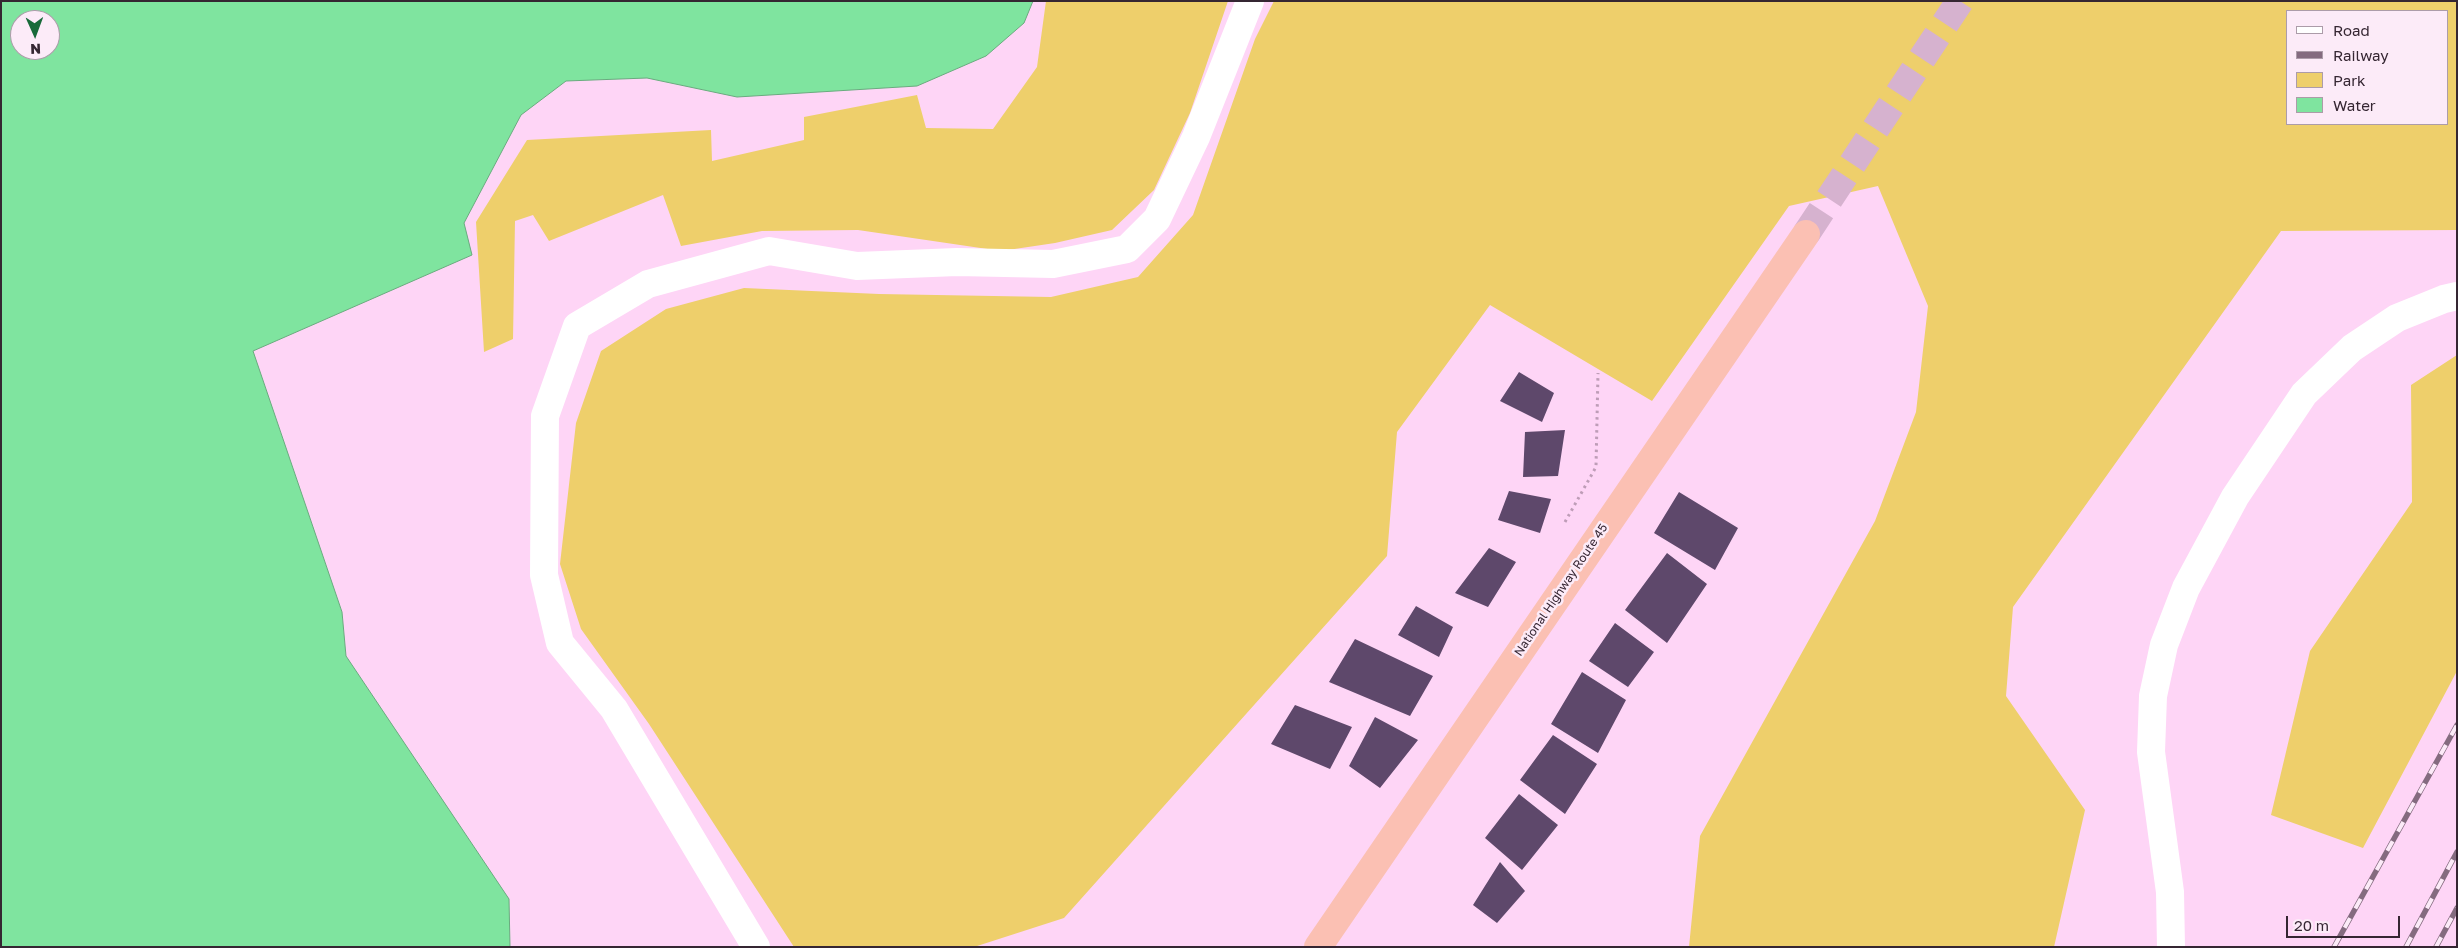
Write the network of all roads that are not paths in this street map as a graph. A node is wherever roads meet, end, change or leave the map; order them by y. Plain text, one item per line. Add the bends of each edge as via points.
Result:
1 (1250, 1) edge
2 (1806, 234) tunnel mouth
3 (2457, 296) edge
4 (756, 947) edge
5 (1318, 947) edge
6 (2171, 947) edge

1 - 4 street via 1196,137 1157,219 1127,249 1053,264 957,262 858,266 769,251 648,284 577,326 545,416 544,575 560,642 614,708
2 - 5 highway, National Highway Route 45
3 - 6 street via 2397,318 2352,348 2304,394 2235,497 2186,588 2164,645 2153,696 2151,752 2170,892

